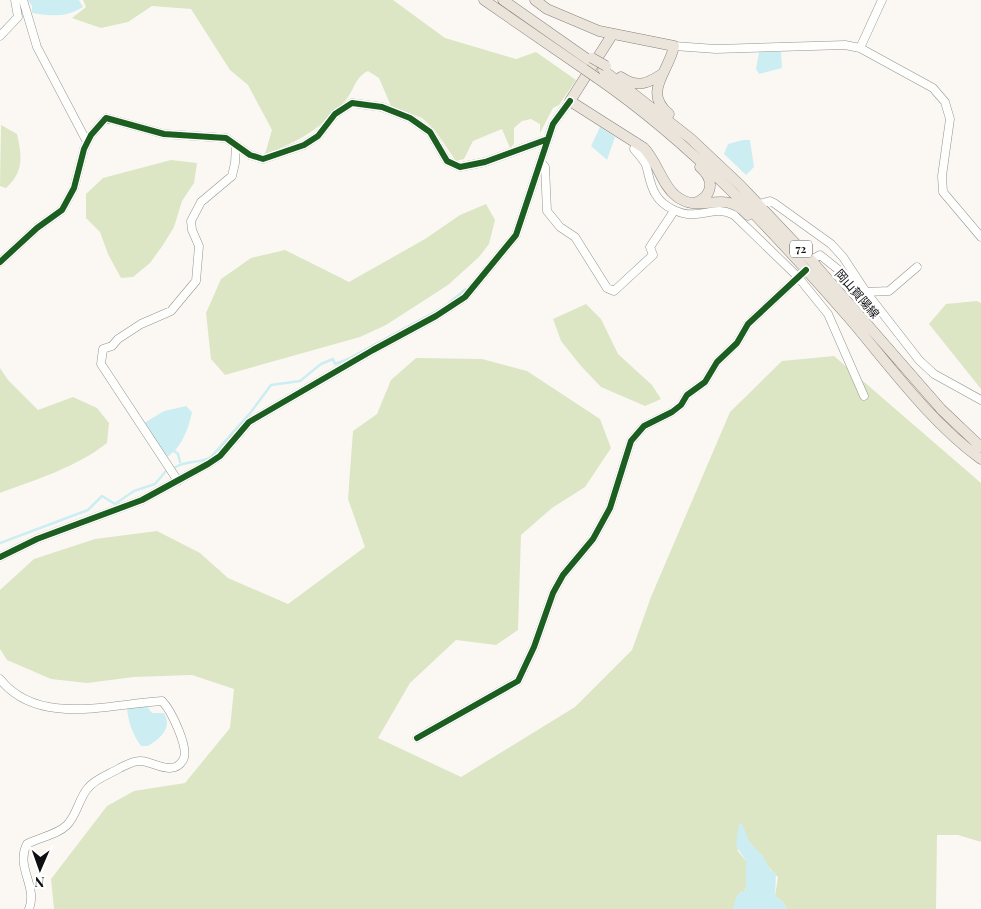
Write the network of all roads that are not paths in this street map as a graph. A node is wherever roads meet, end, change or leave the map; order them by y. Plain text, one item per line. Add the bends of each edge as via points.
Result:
1 (15, 0) edge
2 (23, 0) edge
3 (484, 0) edge
4 (503, 0) edge
5 (882, 0) edge
6 (538, 1) edge
7 (612, 35) junction
8 (0, 36) edge
9 (674, 46) junction
10 (860, 48) junction
11 (589, 63) junction
12 (602, 71) junction
13 (663, 74) junction
14 (570, 101) junction
15 (643, 112) junction
16 (548, 139) junction
17 (87, 142) junction
18 (636, 142) junction
19 (236, 145) junction
20 (712, 158) junction
21 (540, 162) junction
22 (694, 203) junction
23 (759, 204) junction
24 (674, 211) junction
25 (981, 238) edge
26 (811, 260) junction
27 (799, 261) junction
28 (0, 262) edge
29 (917, 267) dead end
30 (802, 273) junction
31 (866, 292) junction
32 (864, 396) dead end
33 (981, 400) edge
34 (981, 447) edge
35 (981, 459) edge
36 (178, 481) junction
37 (0, 557) edge
38 (0, 679) edge
39 (417, 738) dead end
40 (29, 909) edge

1 - 8 street via 18,17
2 - 17 street via 37,47
3 - 11 main road, 岡山賀陽線 / 72
4 - 11 main road, 岡山賀陽線 / 72
5 - 10 street
6 - 7 main road via 547,9
7 - 9 main road
7 - 14 main road
9 - 10 street via 716,49 845,45
9 - 13 main road, 岡山賀陽線 / 72 via 672,58
10 - 25 street via 933,88 945,102 950,119 942,176 943,192
11 - 12 main road, 岡山賀陽線 / 72
12 - 13 main road, 岡山賀陽線 / 72 via 636,84 644,84
12 - 15 main road, 岡山賀陽線 / 72
12 - 20 main road, 岡山賀陽線 / 72 via 668,120
13 - 20 main road, 岡山賀陽線 / 72 via 656,90 658,102 707,148
14 - 16 street via 553,124
14 - 18 main road, 岡山賀陽線 / 72
15 - 22 main road, 岡山賀陽線 / 72 via 655,128 705,172 710,182 708,196
15 - 27 main road, 岡山賀陽線 / 72 via 734,192
16 - 19 street via 485,162 460,167 448,161 430,132 416,121 382,107 352,103 335,114 318,136 263,159
16 - 21 street
17 - 19 street via 106,118 164,134 226,138
17 - 28 street via 74,188 62,210
18 - 22 main road, 岡山賀陽線 / 72 via 654,158 669,189 677,197
18 - 24 street via 634,150 645,163 656,196
19 - 36 street via 232,176 201,202 192,221 199,246 196,281 171,311 141,324 103,349 101,364
20 - 23 main road, 岡山賀陽線 / 72
21 - 24 street via 545,167 547,211 575,237 607,288 614,291 653,255 650,247
21 - 36 street via 516,235 465,297 249,422 220,456
22 - 27 main road, 岡山賀陽線 / 72 via 727,201 738,206
23 - 26 main road, 岡山賀陽線 / 72
23 - 31 street via 774,203 831,244
24 - 30 street via 695,214 725,210
26 - 31 street via 820,255
26 - 34 main road, 岡山賀陽線 / 72 via 941,409
27 - 30 main road, 岡山賀陽線 / 72
29 - 31 street via 889,290
30 - 32 street via 828,314
30 - 35 main road, 岡山賀陽線 / 72 via 927,408
30 - 39 street via 748,324 705,382 672,412 644,426 631,441 610,508 593,539 553,594 518,681
31 - 33 street via 919,360 934,374
36 - 37 street via 142,500 37,539
38 - 40 street via 23,700 45,706 97,709 162,701 184,744 185,757 175,766 160,767 142,761 129,763 98,780 88,788 69,823 60,831 26,844 22,860 33,896

